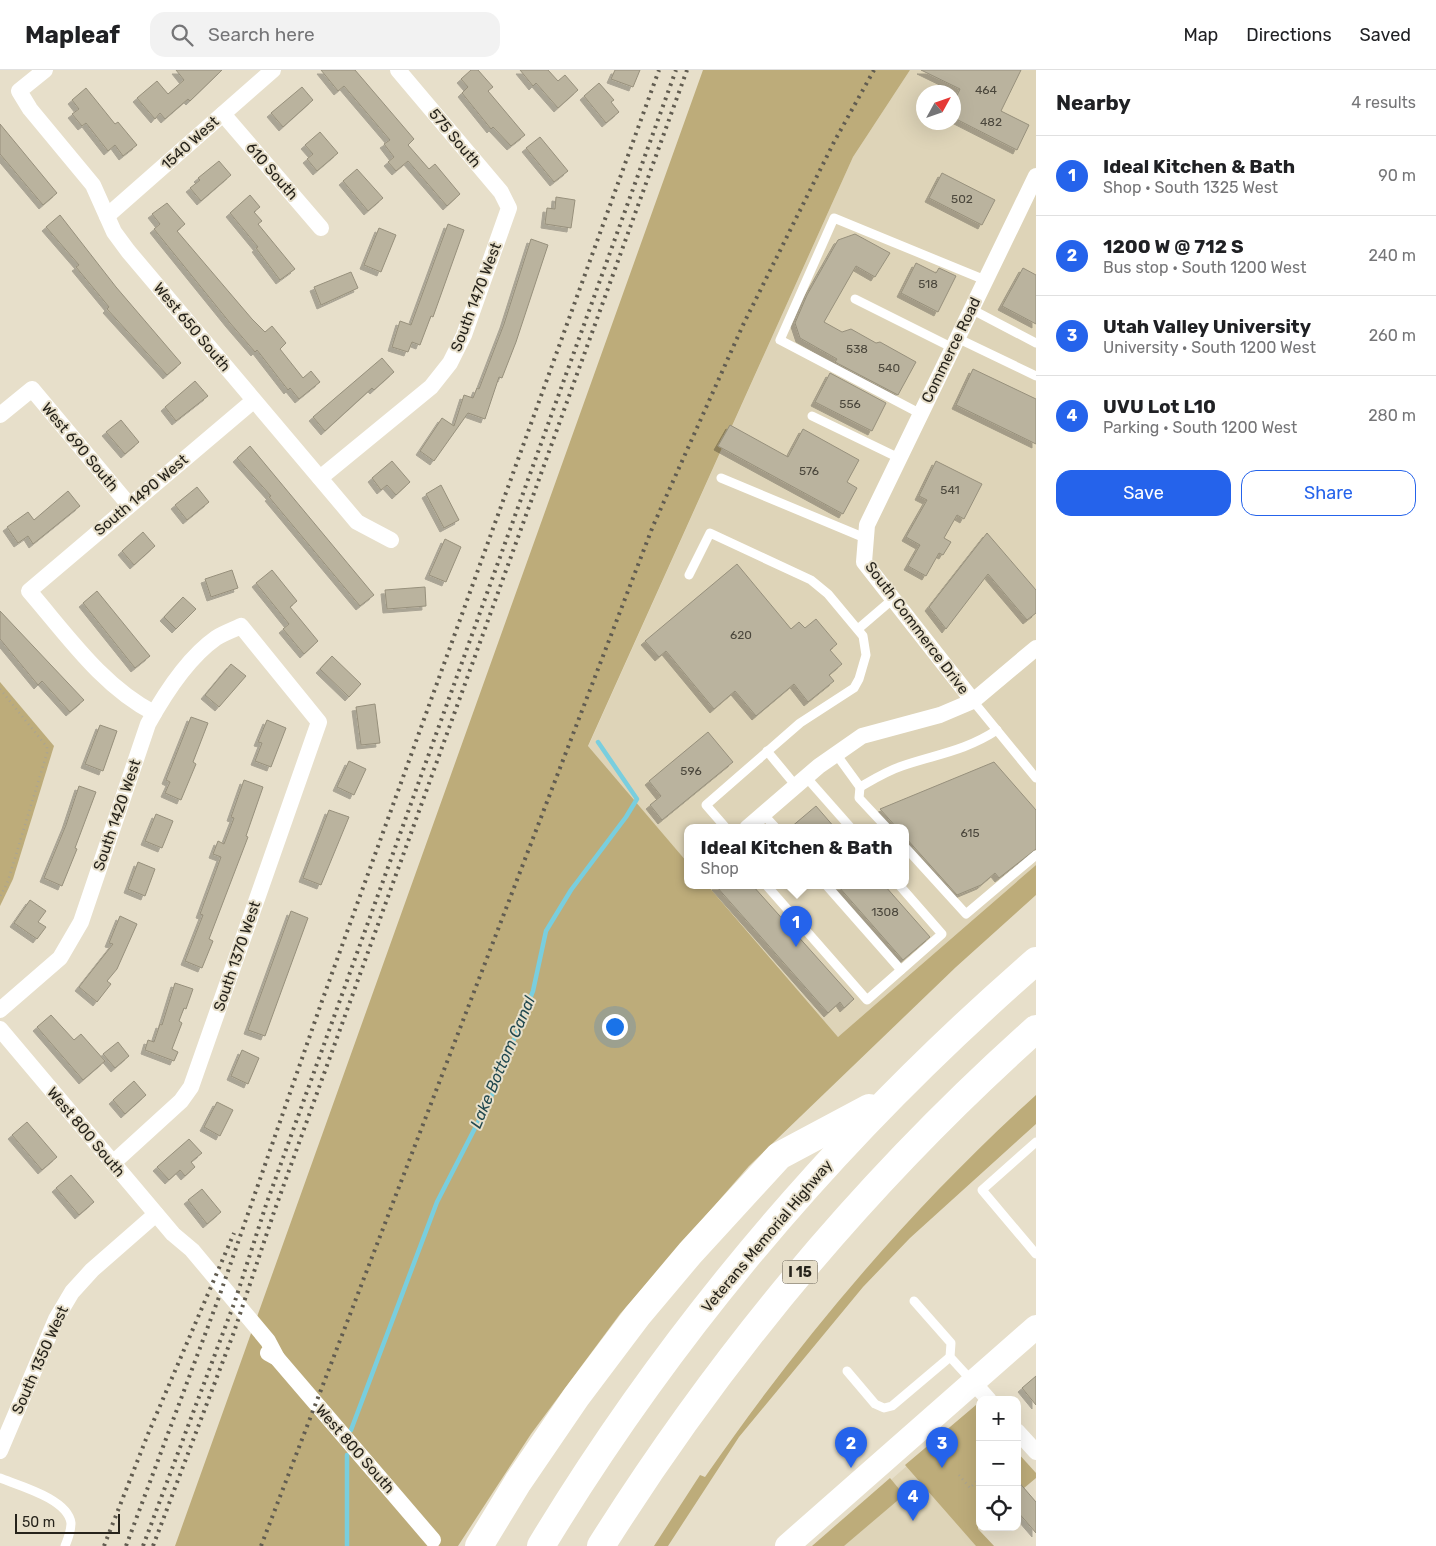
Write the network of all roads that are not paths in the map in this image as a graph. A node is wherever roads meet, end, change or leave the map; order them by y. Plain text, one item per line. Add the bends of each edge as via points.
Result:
1 (45, 70) edge
2 (273, 70) edge
3 (398, 70) edge
4 (223, 114) junction
5 (1036, 176) edge
6 (509, 208) joint
7 (107, 216) junction
8 (321, 228) dead end
9 (986, 280) junction
10 (855, 299) dead end
11 (971, 309) junction
12 (955, 343) junction
13 (1036, 343) edge
14 (1036, 376) edge
15 (253, 401) junction
16 (920, 414) junction
17 (0, 415) edge
18 (812, 416) dead end
19 (899, 458) junction
20 (320, 478) junction
21 (720, 478) dead end
22 (129, 505) junction
23 (866, 531) junction
24 (390, 540) dead end
25 (689, 575) dead end
26 (893, 599) junction
27 (858, 629) junction
28 (1036, 648) edge
29 (973, 701) junction
30 (154, 713) junction
31 (320, 722) joint
32 (997, 730) junction
33 (766, 751) junction
34 (836, 754) junction
35 (1036, 778) edge
36 (801, 782) junction
37 (860, 787) junction
38 (764, 814) junction
39 (723, 824) edge
40 (752, 824) edge
41 (773, 824) edge
42 (847, 824) edge
43 (883, 824) edge
44 (909, 851) edge
45 (1036, 856) edge
46 (770, 889) edge
47 (829, 889) edge
48 (903, 889) edge
49 (1036, 961) edge
50 (901, 970) junction
51 (0, 1010) edge
52 (0, 1029) edge
53 (1036, 1029) edge
54 (890, 1097) junction
55 (1036, 1142) edge
56 (113, 1163) junction
57 (156, 1214) junction
58 (1036, 1254) edge
59 (914, 1301) dead end
60 (1036, 1327) edge
61 (950, 1357) junction
62 (847, 1371) dead end
63 (973, 1382) junction
64 (985, 1396) edge
65 (1021, 1435) edge
66 (0, 1452) edge
67 (1036, 1452) edge
68 (0, 1478) edge
69 (432, 1543) edge
70 (65, 1546) edge
71 (479, 1546) edge
72 (541, 1546) edge
73 (601, 1546) edge
74 (787, 1546) edge

1 - 7 street, West 650 South via 19,91 92,185
2 - 4 street, 1540 West
3 - 6 street, 575 South via 501,192
4 - 7 street, 1540 West
4 - 8 street, 610 South
5 - 9 street, Commerce Road
6 - 20 street, South 1470 West via 464,335 450,363 431,387
7 - 15 street, West 650 South via 128,251
9 - 11 street, Commerce Road
9 - 16 lane via 834,218 780,340
10 - 12 lane
11 - 12 street, Commerce Road
11 - 13 lane
12 - 14 lane
12 - 16 street, Commerce Road
15 - 20 street, West 650 South
15 - 22 street, South 1490 West
16 - 19 street, Commerce Road
17 - 22 street, West 690 South via 32,389
18 - 19 lane
19 - 23 street, Commerce Road
20 - 24 street, West 650 South via 357,522
21 - 23 lane
22 - 30 street, South 1490 West via 29,591 95,669 136,704
23 - 26 street, South Commerce Drive via 864,562
25 - 27 lane via 710,533 811,580 828,594
26 - 27 lane
26 - 29 street, South Commerce Drive
27 - 33 lane via 863,636 866,655 854,688 800,723
28 - 29 street
29 - 32 lane
29 - 34 street via 940,715 862,736
30 - 31 street, South 1420 West via 184,671 216,638 241,626
30 - 51 street, South 1420 West via 81,922 60,958
31 - 56 street, South 1370 West via 191,1086 181,1101
32 - 35 lane
32 - 37 lane via 950,754 888,771
33 - 36 lane
33 - 39 lane via 706,805
34 - 36 street
34 - 37 lane
36 - 38 street
36 - 42 lane
37 - 43 lane via 860,798
38 - 40 street
38 - 41 lane
44 - 45 lane via 966,914
46 - 50 lane via 867,1000
47 - 50 lane
48 - 50 lane via 942,934
49 - 54 highway, Veterans Memorial Highway
52 - 56 street, West 800 South
53 - 73 highway, I 15 via 922,1137 801,1270 706,1391
54 - 71 highway via 779,1156 736,1201 670,1277 594,1373 549,1436
54 - 72 highway, Veterans Memorial Highway via 782,1214 714,1296 629,1410
55 - 58 lane via 982,1190
56 - 57 street, West 800 South
57 - 66 street, South 1350 West via 92,1270 72,1292 56,1319
57 - 69 street, West 800 South via 210,1271 268,1341 277,1358
59 - 61 lane via 951,1343
60 - 63 main road
61 - 62 lane via 892,1406 884,1408 875,1404
61 - 63 lane
63 - 64 street
63 - 74 main road
65 - 67 street
68 - 70 lane via 58,1503 67,1512 71,1522

